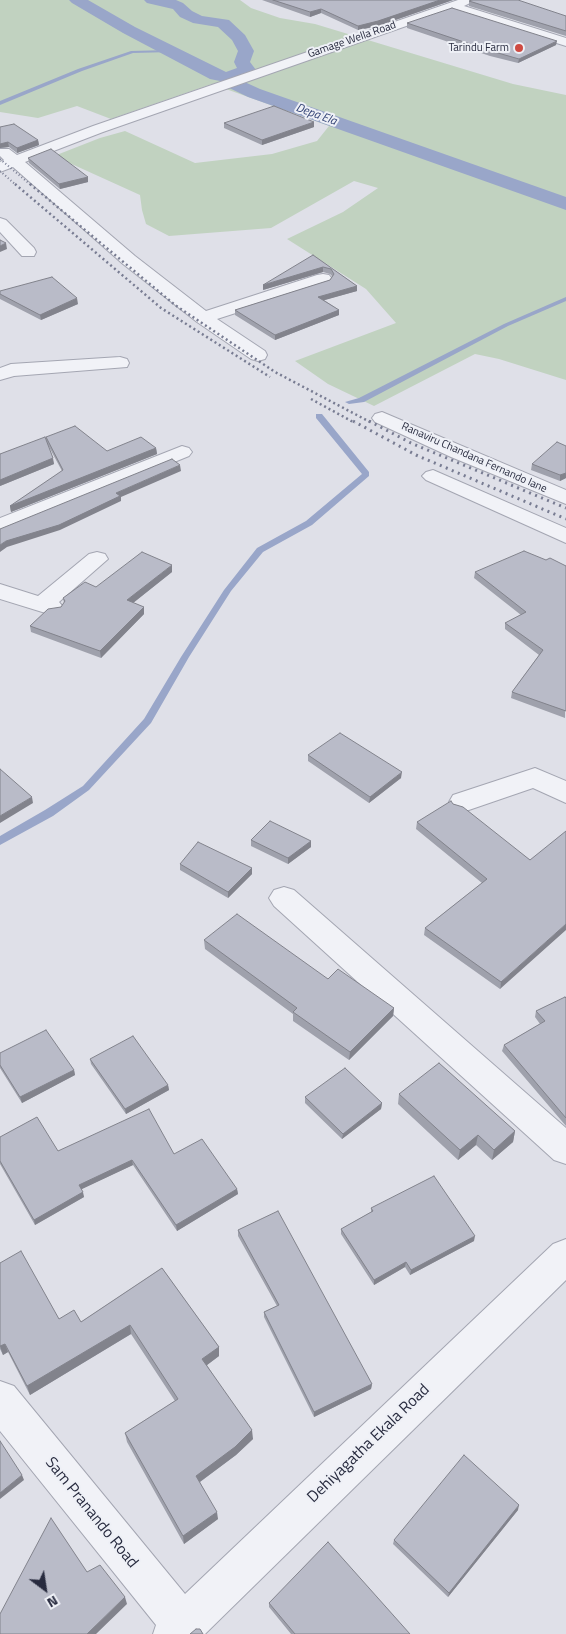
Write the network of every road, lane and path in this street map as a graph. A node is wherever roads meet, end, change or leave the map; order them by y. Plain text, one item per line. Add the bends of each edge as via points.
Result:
1 (470, 0) edge
2 (451, 6) junction
3 (566, 42) edge
4 (0, 149) edge
5 (8, 164) edge
6 (0, 223) edge
7 (28, 252) dead end
8 (323, 279) dead end
9 (204, 318) junction
10 (258, 355) dead end
11 (120, 363) dead end
12 (0, 374) edge
13 (382, 418) dead end
14 (182, 452) dead end
15 (433, 476) dead end
16 (566, 498) edge
17 (0, 526) edge
18 (566, 536) edge
19 (97, 559) dead end
20 (0, 591) edge
21 (566, 793) edge
22 (463, 802) dead end
23 (284, 898) dead end
24 (566, 1149) edge
25 (566, 1256) edge
26 (0, 1400) edge
27 (178, 1630) edge

1 - 2 street, Gamage Wella Road
2 - 3 street
2 - 5 street, Gamage Wella Road via 98,129
4 - 5 street
5 - 9 street
6 - 7 street
8 - 9 street
9 - 10 street
11 - 12 street via 11,370
13 - 16 street, Ranaviru Chandana Fernando lane
14 - 17 street
15 - 18 street
19 - 20 street via 47,606
21 - 22 street via 535,777
23 - 24 street
25 - 27 street, Dehiyagatha Ekala Road
26 - 27 street, Sam Pranando Road

